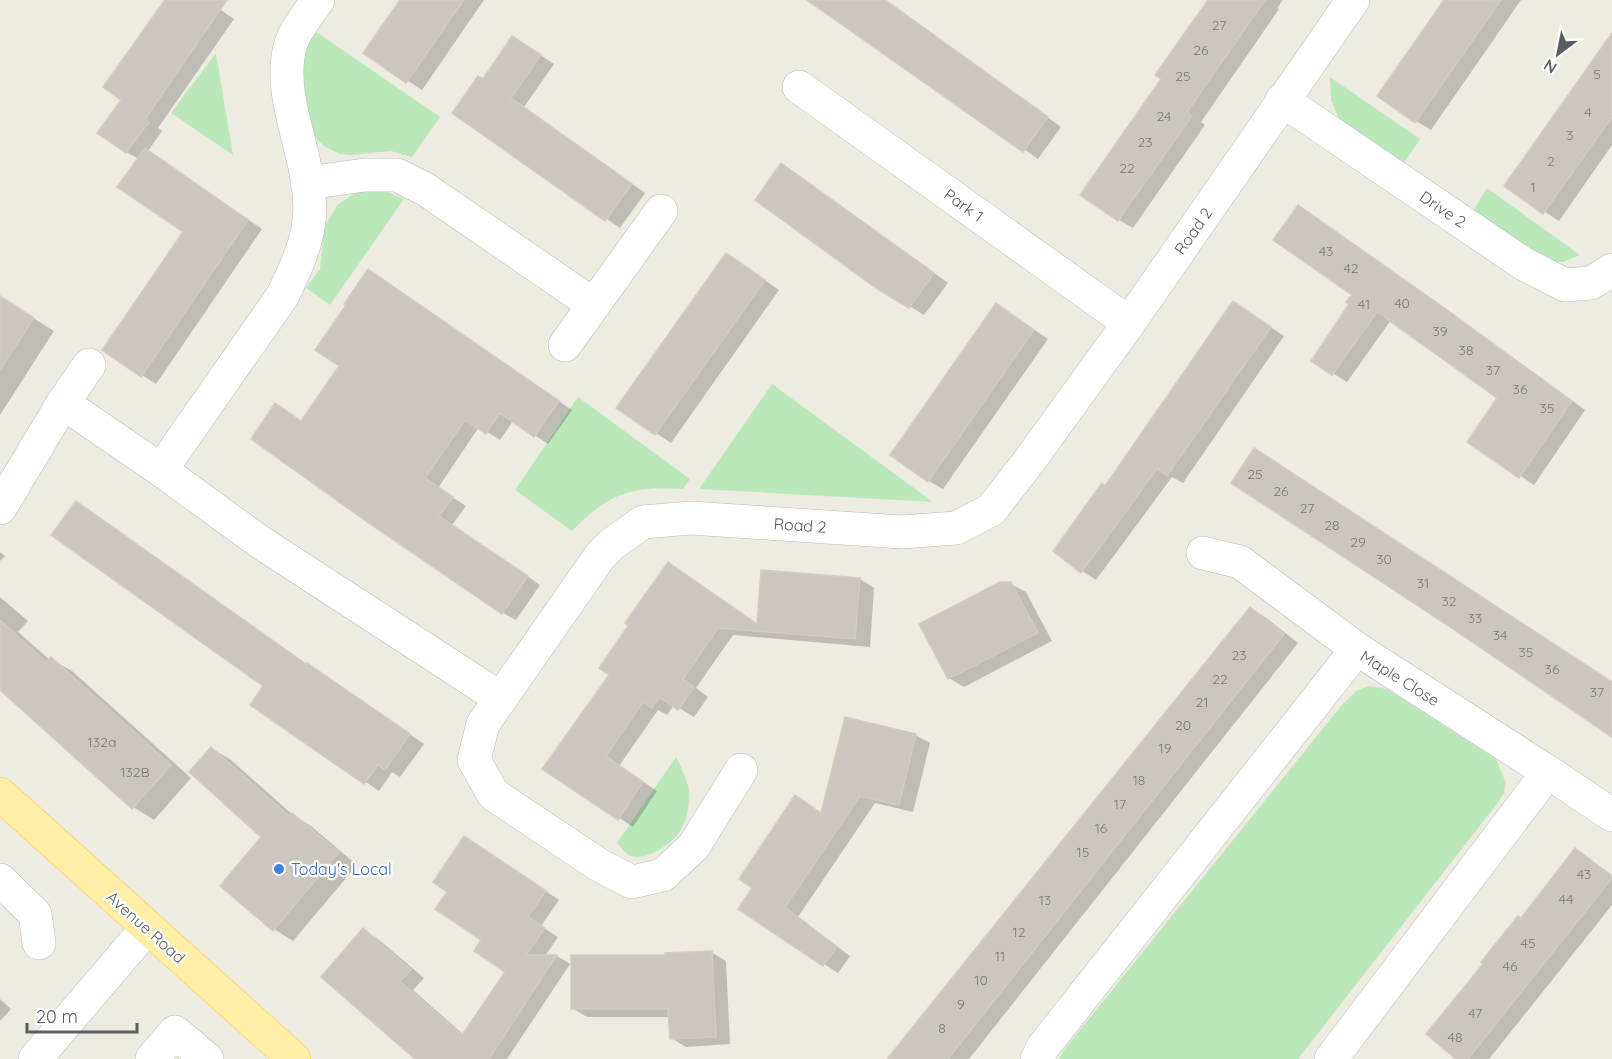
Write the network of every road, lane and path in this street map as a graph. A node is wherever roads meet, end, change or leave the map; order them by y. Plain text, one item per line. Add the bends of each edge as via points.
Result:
1 (318, 0) edge
2 (1353, 0) edge
3 (799, 87) dead end
4 (1282, 100) junction
5 (307, 183) junction
6 (661, 211) dead end
7 (1612, 270) edge
8 (594, 305) junction
9 (1129, 323) junction
10 (565, 345) dead end
11 (89, 365) dead end
12 (63, 403) junction
13 (161, 470) junction
14 (0, 508) edge
15 (1203, 552) dead end
16 (1357, 649) junction
17 (500, 698) junction
18 (741, 770) dead end
19 (1548, 772) junction
20 (0, 794) edge
21 (1612, 815) edge
22 (0, 880) edge
23 (147, 928) junction
24 (39, 943) dead end
25 (35, 1059) edge
26 (152, 1059) edge
27 (207, 1059) edge
28 (294, 1059) edge
29 (1037, 1059) edge
30 (1331, 1059) edge

1 - 5 street via 292,41 285,73
2 - 4 street, Road 2
3 - 9 street, Park 1
4 - 7 street, Drive 2 via 1524,264 1565,285 1591,283
4 - 9 street, Road 2
5 - 8 street via 397,175 425,189
5 - 13 street via 309,221 297,267 283,295
6 - 8 street
8 - 10 street
9 - 17 street, Road 2 via 991,510 956,528 902,532 691,518 643,522 600,556
11 - 12 street
12 - 13 street
12 - 14 street
13 - 17 street via 260,542
15 - 16 street via 1240,562
16 - 19 street, Maple Close
16 - 29 street, Maple Close
17 - 18 street, Road 2 via 483,724 474,760 493,794 632,882 663,875 694,846
19 - 21 street, Maple Close
19 - 30 street
20 - 23 main road, Avenue Road
22 - 24 street via 35,914
23 - 25 street
23 - 28 main road, Avenue Road
26 - 27 street via 175,1032

